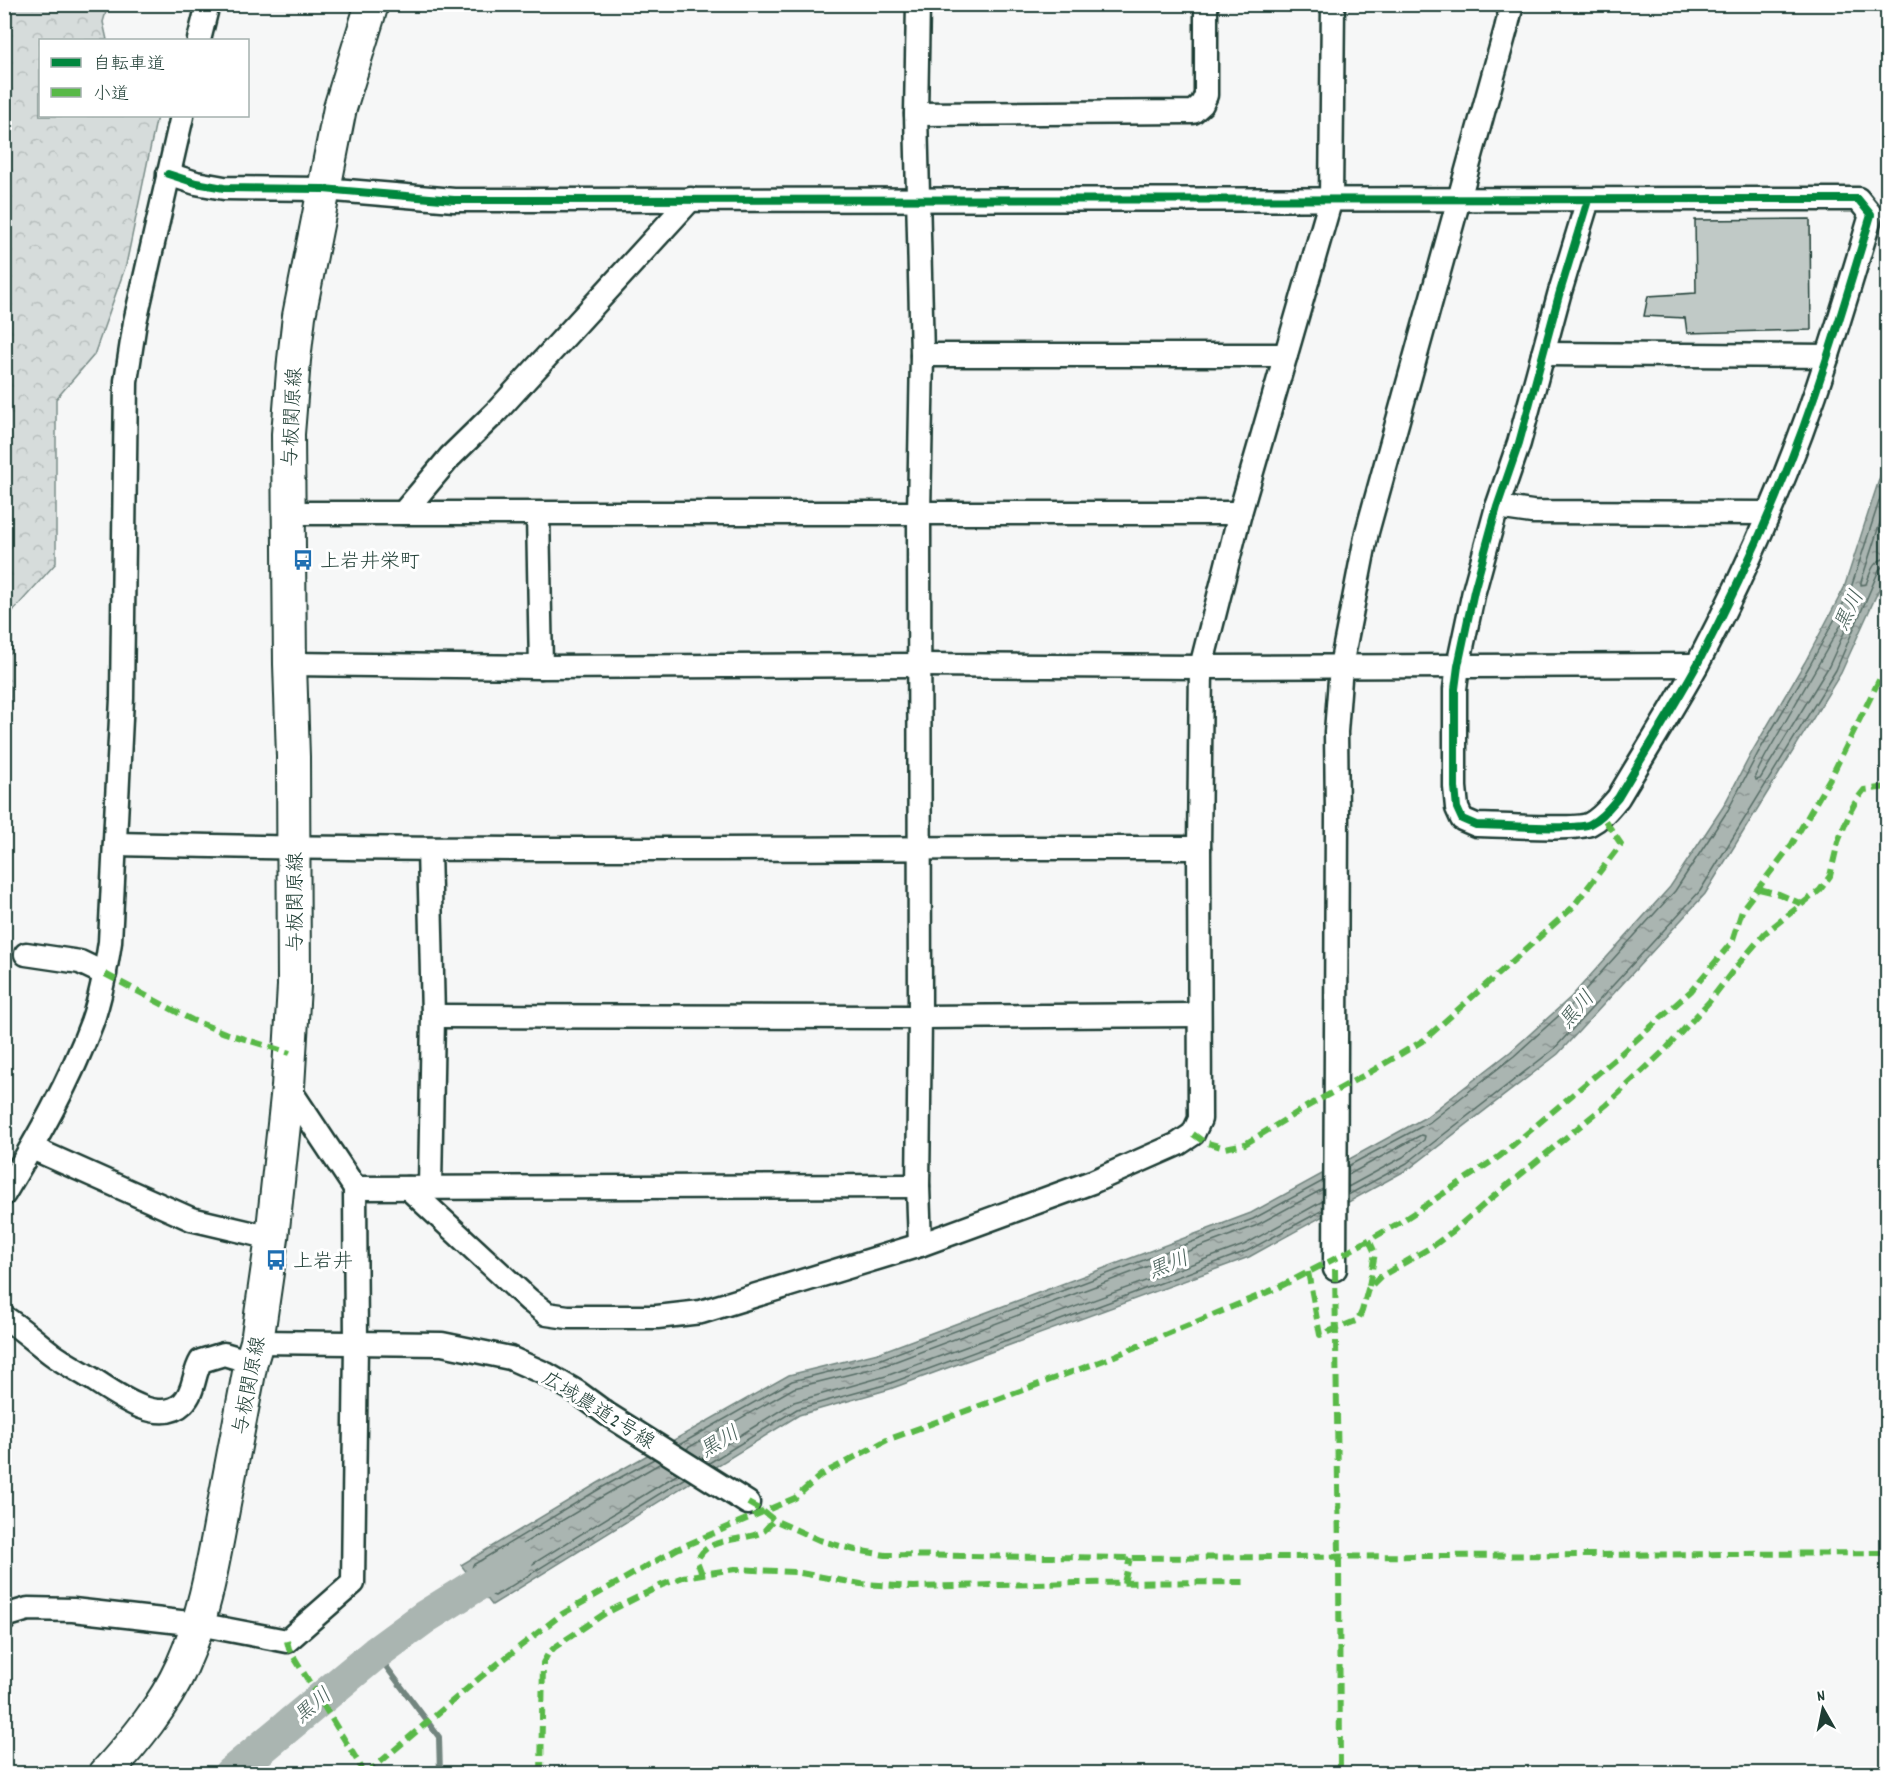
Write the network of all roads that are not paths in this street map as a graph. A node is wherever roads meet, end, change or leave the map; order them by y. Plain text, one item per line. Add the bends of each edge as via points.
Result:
1 (208, 4) edge
2 (372, 4) edge
3 (918, 4) edge
4 (1206, 4) edge
5 (1333, 4) edge
6 (1512, 4) edge
7 (199, 39) edge
8 (916, 114) junction
9 (182, 117) edge
10 (168, 174) junction
11 (323, 189) junction
12 (1331, 199) junction
13 (1459, 199) junction
14 (691, 200) junction
15 (919, 200) junction
16 (1587, 200) junction
17 (1544, 354) junction
18 (921, 355) junction
19 (1286, 355) junction
20 (1828, 356) junction
21 (1497, 507) junction
22 (289, 513) junction
23 (403, 513) junction
24 (919, 513) junction
25 (1240, 513) junction
26 (1768, 513) junction
27 (538, 514) junction
28 (290, 664) junction
29 (920, 664) junction
30 (1696, 665) junction
31 (1341, 666) junction
32 (1458, 666) junction
33 (541, 667) junction
34 (1201, 667) junction
35 (116, 844) junction
36 (919, 847) junction
37 (293, 848) junction
38 (1199, 848) junction
39 (429, 849) junction
40 (26, 954) dead end
41 (105, 974) junction
42 (1198, 1015) junction
43 (433, 1016) junction
44 (920, 1017) junction
45 (288, 1087) junction
46 (32, 1148) junction
47 (430, 1186) junction
48 (918, 1186) junction
49 (356, 1188) junction
50 (408, 1188) junction
51 (4, 1194) edge
52 (272, 1238) junction
53 (920, 1245) junction
54 (1335, 1269) dead end
55 (4, 1317) edge
56 (356, 1343) junction
57 (254, 1352) junction
58 (748, 1503) dead end
59 (4, 1620) edge
60 (198, 1623) junction
61 (105, 1773) edge

1 - 7 street
2 - 11 main road, 与板関原線 via 340,108
3 - 8 street
4 - 8 street via 1206,95 1193,112
5 - 12 street
6 - 13 street
8 - 15 street
9 - 10 street
10 - 11 street via 224,188
10 - 35 street via 126,381
11 - 14 street via 454,200
11 - 22 main road, 与板関原線 via 294,360 288,434
12 - 13 street
12 - 15 street
12 - 19 street
13 - 16 street
13 - 31 street via 1367,532
14 - 15 street
14 - 23 street via 450,457
15 - 18 street
16 - 17 street
16 - 20 street via 1858,199 1871,215
17 - 20 street
17 - 21 street
18 - 19 street
18 - 24 street
19 - 25 street
20 - 26 street
21 - 26 street via 1532,512
21 - 32 street
22 - 23 street
22 - 28 main road, 与板関原線
23 - 27 street
24 - 25 street
24 - 27 street
24 - 29 street
25 - 34 street
26 - 30 street
27 - 33 street
28 - 33 street
28 - 37 main road, 与板関原線
29 - 33 street
29 - 34 street
29 - 36 street
30 - 32 street
30 - 32 street via 1618,798 1588,825 1571,827 1476,825 1462,819 1455,787
31 - 32 street
31 - 34 street
31 - 54 street via 1336,732
34 - 38 street
35 - 37 street
35 - 41 street
36 - 38 street
36 - 39 street
36 - 44 street
37 - 39 street
37 - 45 main road, 与板関原線 via 294,986
38 - 42 street
39 - 43 street
40 - 41 street via 80,962
41 - 46 street via 92,1022
42 - 44 street
42 - 53 street via 1200,1119 1193,1134 1092,1182
43 - 44 street
43 - 47 street
44 - 48 street
45 - 49 street
45 - 52 main road, 与板関原線
46 - 51 street
46 - 52 street via 191,1219
47 - 48 street
47 - 50 street
48 - 53 street
49 - 50 street
49 - 56 street
50 - 53 street via 529,1300 547,1314 568,1317 657,1317 701,1312
52 - 57 main road, 与板関原線
55 - 57 street, 広域農道2号線 via 53,1356 146,1409 168,1410 182,1404 191,1393 201,1361 224,1354
56 - 57 street, 広域農道2号線
56 - 58 street, 広域農道2号線 via 442,1344 510,1358 577,1392
56 - 60 street via 353,1583 287,1641
57 - 60 main road, 与板関原線 via 211,1577
59 - 60 street via 5,1616 28,1609
60 - 61 main road, 与板関原線 via 183,1665 163,1700

